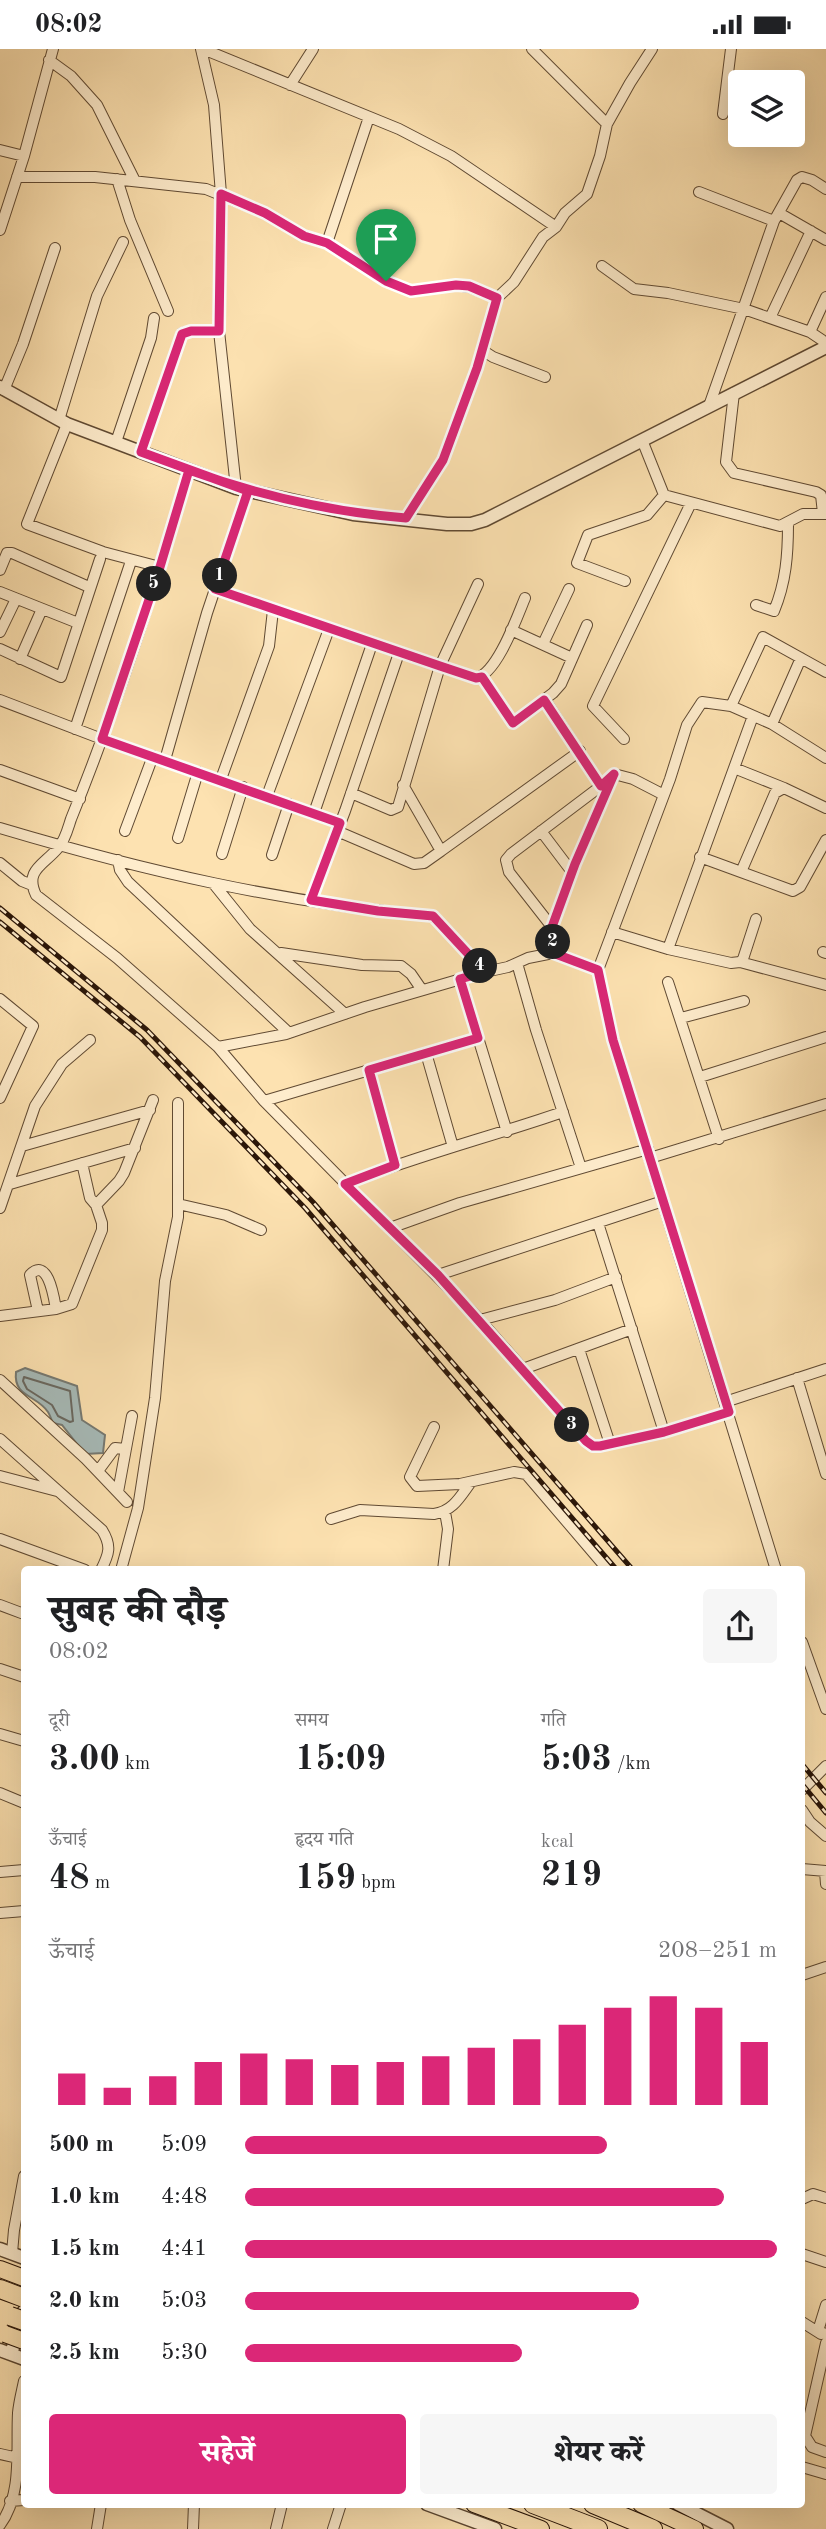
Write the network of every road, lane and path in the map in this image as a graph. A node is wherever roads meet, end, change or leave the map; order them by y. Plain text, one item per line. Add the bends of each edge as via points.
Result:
1 (53, 49) edge
2 (202, 49) edge
3 (313, 49) edge
4 (532, 49) edge
5 (652, 49) edge
6 (731, 49) edge
7 (49, 60) junction
8 (290, 85) junction
9 (723, 114) dead end
10 (369, 117) junction
11 (607, 124) junction
12 (0, 150) edge
13 (24, 156) junction
14 (17, 177) junction
15 (117, 179) junction
16 (135, 181) junction
17 (826, 189) edge
18 (699, 192) dead end
19 (221, 194) junction
20 (776, 217) junction
21 (556, 227) junction
22 (0, 230) edge
23 (811, 231) junction
24 (826, 240) edge
25 (123, 242) dead end
26 (327, 243) junction
27 (55, 248) dead end
28 (602, 266) dead end
29 (826, 297) edge
30 (497, 298) junction
31 (744, 309) junction
32 (168, 311) dead end
33 (154, 318) dead end
34 (769, 318) junction
35 (219, 331) junction
36 (810, 332) junction
37 (826, 347) edge
38 (482, 350) junction
39 (545, 377) dead end
40 (2, 389) edge
41 (734, 393) junction
42 (709, 406) junction
43 (63, 422) junction
44 (642, 440) junction
45 (116, 443) junction
46 (141, 452) junction
47 (189, 470) junction
48 (242, 489) junction
49 (664, 495) junction
50 (691, 503) junction
51 (825, 513) edge
52 (406, 518) junction
53 (788, 524) junction
54 (100, 559) dead end
55 (131, 561) junction
56 (160, 567) junction
57 (0, 570) edge
58 (625, 581) dead end
59 (478, 584) dead end
60 (89, 587) junction
61 (215, 589) junction
62 (569, 589) dead end
63 (0, 592) edge
64 (524, 598) dead end
65 (16, 599) junction
66 (756, 605) dead end
67 (42, 609) junction
68 (273, 610) junction
69 (78, 623) junction
70 (587, 625) dead end
71 (329, 629) junction
72 (511, 630) junction
73 (0, 632) edge
74 (372, 643) junction
75 (542, 644) junction
76 (0, 649) edge
77 (399, 653) junction
78 (572, 658) junction
79 (801, 658) junction
80 (20, 659) junction
81 (440, 666) junction
82 (826, 672) edge
83 (482, 677) junction
84 (0, 700) edge
85 (544, 700) junction
86 (731, 706) junction
87 (752, 716) junction
88 (772, 724) junction
89 (75, 729) junction
90 (102, 739) junction
91 (624, 739) dead end
92 (580, 751) junction
93 (153, 756) junction
94 (826, 758) edge
95 (165, 760) junction
96 (734, 768) junction
97 (0, 770) edge
98 (198, 772) junction
99 (614, 774) junction
100 (221, 779) junction
101 (403, 785) junction
102 (601, 786) junction
103 (243, 787) junction
104 (784, 788) junction
105 (351, 793) junction
106 (664, 795) junction
107 (267, 796) junction
108 (80, 799) junction
109 (289, 804) junction
110 (826, 808) edge
111 (314, 813) junction
112 (339, 827) junction
113 (0, 828) edge
114 (125, 831) dead end
115 (541, 831) junction
116 (178, 838) dead end
117 (826, 841) edge
118 (61, 846) junction
119 (441, 851) junction
120 (222, 854) dead end
121 (272, 855) dead end
122 (700, 857) junction
123 (118, 860) junction
124 (0, 863) edge
125 (572, 872) junction
126 (741, 872) junction
127 (213, 883) junction
128 (32, 885) junction
129 (311, 900) junction
130 (756, 919) dead end
131 (552, 927) junction
132 (612, 932) junction
133 (668, 949) junction
134 (280, 953) junction
135 (553, 953) junction
136 (740, 962) junction
137 (517, 963) junction
138 (598, 970) junction
139 (485, 972) junction
140 (460, 979) junction
141 (668, 982) dead end
142 (826, 985) edge
143 (422, 990) junction
144 (0, 999) edge
145 (744, 1001) dead end
146 (345, 1014) junction
147 (681, 1019) junction
148 (289, 1033) junction
149 (826, 1037) edge
150 (478, 1038) junction
151 (90, 1040) dead end
152 (218, 1047) junction
153 (426, 1053) junction
154 (369, 1070) junction
155 (700, 1077) junction
156 (0, 1098) edge
157 (264, 1101) junction
158 (178, 1103) dead end
159 (826, 1104) edge
160 (563, 1112) junction
161 (507, 1132) junction
162 (719, 1139) junction
163 (22, 1146) junction
164 (453, 1147) junction
165 (135, 1148) junction
166 (649, 1153) junction
167 (82, 1163) junction
168 (395, 1165) junction
169 (581, 1168) junction
170 (10, 1184) junction
171 (345, 1184) junction
172 (663, 1201) junction
173 (178, 1204) junction
174 (96, 1205) junction
175 (0, 1208) edge
176 (598, 1223) junction
177 (390, 1228) junction
178 (261, 1230) dead end
179 (438, 1275) junction
180 (616, 1277) junction
181 (56, 1309) junction
182 (38, 1311) junction
183 (0, 1316) edge
184 (480, 1320) junction
185 (632, 1329) junction
186 (579, 1349) junction
187 (523, 1369) junction
188 (826, 1369) edge
189 (797, 1378) junction
190 (0, 1380) edge
191 (727, 1407) junction
192 (132, 1416) dead end
193 (434, 1427) dead end
194 (664, 1432) junction
195 (0, 1439) edge
196 (821, 1439) edge
197 (610, 1444) junction
198 (126, 1448) junction
199 (98, 1471) junction
200 (826, 1473) edge
201 (0, 1476) edge
202 (471, 1482) junction
203 (118, 1492) junction
204 (60, 1493) junction
205 (127, 1502) dead end
206 (445, 1512) junction
207 (331, 1519) dead end
208 (0, 1539) edge
209 (74, 1566) edge
210 (103, 1566) edge
211 (122, 1566) edge
212 (443, 1566) edge
213 (605, 1566) edge
214 (775, 1566) edge
215 (0, 1605) edge
216 (21, 1613) edge
217 (805, 1650) edge
218 (0, 1669) edge
219 (21, 1676) edge
220 (824, 1698) edge
221 (826, 1709) edge
222 (0, 1734) edge
223 (21, 1740) edge
224 (826, 1766) edge
225 (805, 1787) edge
226 (1, 1795) edge
227 (21, 1802) edge
228 (805, 1814) edge
229 (826, 1836) edge
230 (805, 1869) edge
231 (21, 1870) edge
232 (826, 1871) edge
233 (0, 1872) edge
234 (826, 1884) edge
235 (21, 1911) edge
236 (0, 1913) edge
237 (826, 1967) edge
238 (805, 1974) edge
239 (21, 2192) edge
240 (805, 2198) edge
241 (826, 2198) edge
242 (12, 2253) edge
243 (805, 2255) edge
244 (826, 2262) edge
245 (0, 2269) edge
246 (21, 2278) edge
247 (826, 2305) edge
248 (15, 2315) edge
249 (805, 2324) edge
250 (0, 2332) edge
251 (822, 2332) edge
252 (21, 2340) edge
253 (826, 2342) edge
254 (6, 2352) edge
255 (21, 2396) edge
256 (826, 2452) edge
257 (0, 2454) edge
258 (18, 2458) junction
259 (805, 2468) edge
260 (826, 2474) edge
261 (21, 2500) edge
262 (10, 2501) junction
263 (101, 2508) edge
264 (194, 2508) edge
265 (281, 2508) edge
266 (340, 2508) edge
267 (438, 2508) edge
268 (485, 2508) edge
269 (543, 2508) edge
270 (603, 2508) edge
271 (650, 2508) edge
272 (686, 2508) edge
273 (3, 2522) edge
274 (10, 2529) edge
275 (97, 2529) edge
276 (193, 2529) edge
277 (276, 2529) edge
278 (333, 2529) edge
279 (495, 2529) edge
280 (541, 2529) edge
281 (598, 2529) edge
282 (653, 2529) edge
283 (695, 2529) edge
284 (727, 2529) edge

1 - 7 street
2 - 8 street
2 - 19 street via 214,104
3 - 8 street
4 - 11 street
5 - 11 street
6 - 9 street
7 - 13 street
7 - 16 street via 97,105
8 - 10 street
10 - 21 street via 451,156
10 - 26 street
11 - 21 street via 587,194
12 - 13 street
13 - 14 street
14 - 15 street
14 - 22 street
15 - 16 street
15 - 32 street
16 - 19 street
17 - 20 street via 802,177
18 - 20 street
19 - 26 street
19 - 35 street
20 - 23 street
20 - 31 street
21 - 30 street via 543,237 519,276
23 - 24 street
23 - 34 street
25 - 43 street via 97,296
26 - 30 street via 386,281 411,291 469,286
27 - 40 street via 23,344
28 - 31 street via 634,289
29 - 36 street
30 - 38 street
31 - 34 street
31 - 42 street
33 - 45 street
34 - 36 street
35 - 46 street via 182,334
35 - 48 street
36 - 37 street
37 - 41 street
38 - 39 street
38 - 52 street via 443,460
40 - 43 street
41 - 42 street
41 - 51 street via 728,468 816,492
42 - 44 street
43 - 45 street
43 - 55 street via 27,524
44 - 49 street
44 - 52 street via 485,520 447,524
45 - 46 street
46 - 47 street
47 - 48 street
47 - 56 street
48 - 52 street via 353,514
48 - 61 street
49 - 50 street
49 - 58 street via 647,515 588,535 578,563
50 - 53 street via 771,525
50 - 91 street via 593,706
51 - 53 street via 803,514
53 - 66 street via 782,592 774,611
54 - 60 street
55 - 56 street
55 - 89 street
56 - 90 street
57 - 60 street via 7,553 12,553
59 - 81 street
60 - 69 street
61 - 68 street
61 - 95 street
62 - 75 street
63 - 65 street
64 - 72 street
65 - 67 street
65 - 73 street
67 - 69 street
67 - 80 street
68 - 71 street
68 - 100 street via 269,646
69 - 80 street via 61,677
70 - 78 street
71 - 74 street
71 - 107 street
72 - 75 street
72 - 83 street
74 - 77 street
74 - 111 street
75 - 78 street
76 - 80 street
77 - 81 street
77 - 105 street
78 - 85 street via 561,684
79 - 82 street
79 - 86 street via 763,637
79 - 88 street
81 - 83 street
81 - 101 street
83 - 85 street via 513,723
84 - 89 street
85 - 92 street
86 - 87 street
86 - 106 street via 702,702 687,725
87 - 88 street
87 - 96 street
88 - 94 street
89 - 90 street
90 - 93 street
90 - 108 street
92 - 102 street
92 - 119 street
93 - 95 street
93 - 114 street
95 - 98 street
96 - 104 street
96 - 122 street
97 - 108 street
98 - 100 street
98 - 116 street
99 - 102 street
99 - 106 street
99 - 125 street
100 - 103 street
101 - 105 street via 398,807 391,810
101 - 119 street
102 - 115 street
103 - 107 street
103 - 120 street
104 - 110 street
104 - 126 street via 775,793
105 - 112 street
106 - 132 street
107 - 109 street
108 - 118 street
109 - 111 street
109 - 121 street
111 - 112 street
112 - 119 street via 414,864
112 - 129 street
113 - 118 street
115 - 125 street
115 - 131 street via 506,860 509,871
117 - 126 street via 800,887 793,891
118 - 123 street
118 - 128 street via 33,874
122 - 126 street
122 - 133 street
123 - 127 street
123 - 148 street via 128,881
124 - 128 street
125 - 131 street
127 - 129 street
127 - 134 street via 250,929
128 - 152 street via 36,895 117,958
129 - 139 street via 433,916
130 - 136 street
131 - 135 street
132 - 133 street
132 - 138 street
133 - 136 street
134 - 143 street via 401,966
134 - 146 street
135 - 137 street
135 - 138 street
136 - 142 street
137 - 139 street
137 - 160 street
138 - 166 street via 613,1040
139 - 140 street
140 - 143 street
140 - 150 street
141 - 147 street
143 - 146 street
144 - 156 street via 33,1026
145 - 147 street
146 - 148 street
147 - 155 street
148 - 152 street
149 - 155 street
150 - 153 street
150 - 161 street
151 - 163 street via 62,1064 35,1106
152 - 157 street
153 - 154 street
153 - 164 street
154 - 157 street
154 - 168 street
155 - 162 street
157 - 171 street
158 - 173 street
159 - 162 street
160 - 161 street
160 - 169 street
161 - 164 street
162 - 166 street
163 - 165 street via 151,1105
163 - 170 street
164 - 168 street
165 - 167 street
165 - 174 street via 119,1181
166 - 169 street
166 - 172 street
167 - 170 street
167 - 174 street
168 - 171 street
169 - 177 street
170 - 175 street
171 - 177 street
172 - 176 street
172 - 191 street
173 - 178 street via 226,1215
173 - 211 street via 155,1398 138,1508
174 - 181 street via 102,1230 72,1304
176 - 179 street
176 - 180 street
177 - 179 street
179 - 184 street
180 - 184 street via 555,1300
180 - 185 street
181 - 182 street
181 - 182 street via 48,1277 39,1270 30,1275
182 - 183 street
184 - 187 street
185 - 186 street
185 - 194 street
186 - 187 street
186 - 197 street
187 - 197 street via 586,1441 593,1446
188 - 189 street
189 - 191 street
189 - 196 street
190 - 199 street
191 - 194 street
191 - 214 street
192 - 198 street
193 - 202 street via 410,1477 412,1482 417,1486
194 - 197 street
195 - 204 street
196 - 200 street
198 - 199 street via 116,1448
198 - 203 street
199 - 203 street
201 - 204 street
202 - 206 street
202 - 213 street via 514,1472 526,1474
203 - 205 street
204 - 210 street via 102,1530 109,1542
206 - 207 street via 360,1510
206 - 212 street
208 - 209 street
215 - 216 street
217 - 220 street
218 - 219 street
220 - 221 street
222 - 223 street
224 - 225 street
226 - 227 street
228 - 229 street
230 - 232 street
231 - 233 street
232 - 234 street
235 - 236 street
237 - 238 street
239 - 242 street
240 - 241 street via 813,2194
243 - 244 street
245 - 246 highway
247 - 251 street
248 - 254 street
249 - 251 street
250 - 252 highway, bridge
251 - 253 street
253 - 256 street via 805,2435 812,2447
255 - 258 street
257 - 258 street
258 - 262 street
259 - 260 street
261 - 262 street
262 - 273 street
263 - 275 street
264 - 276 street
265 - 277 street
266 - 278 street
267 - 279 street
268 - 280 highway
269 - 281 highway
270 - 282 highway
271 - 283 highway
272 - 284 street
273 - 274 street

